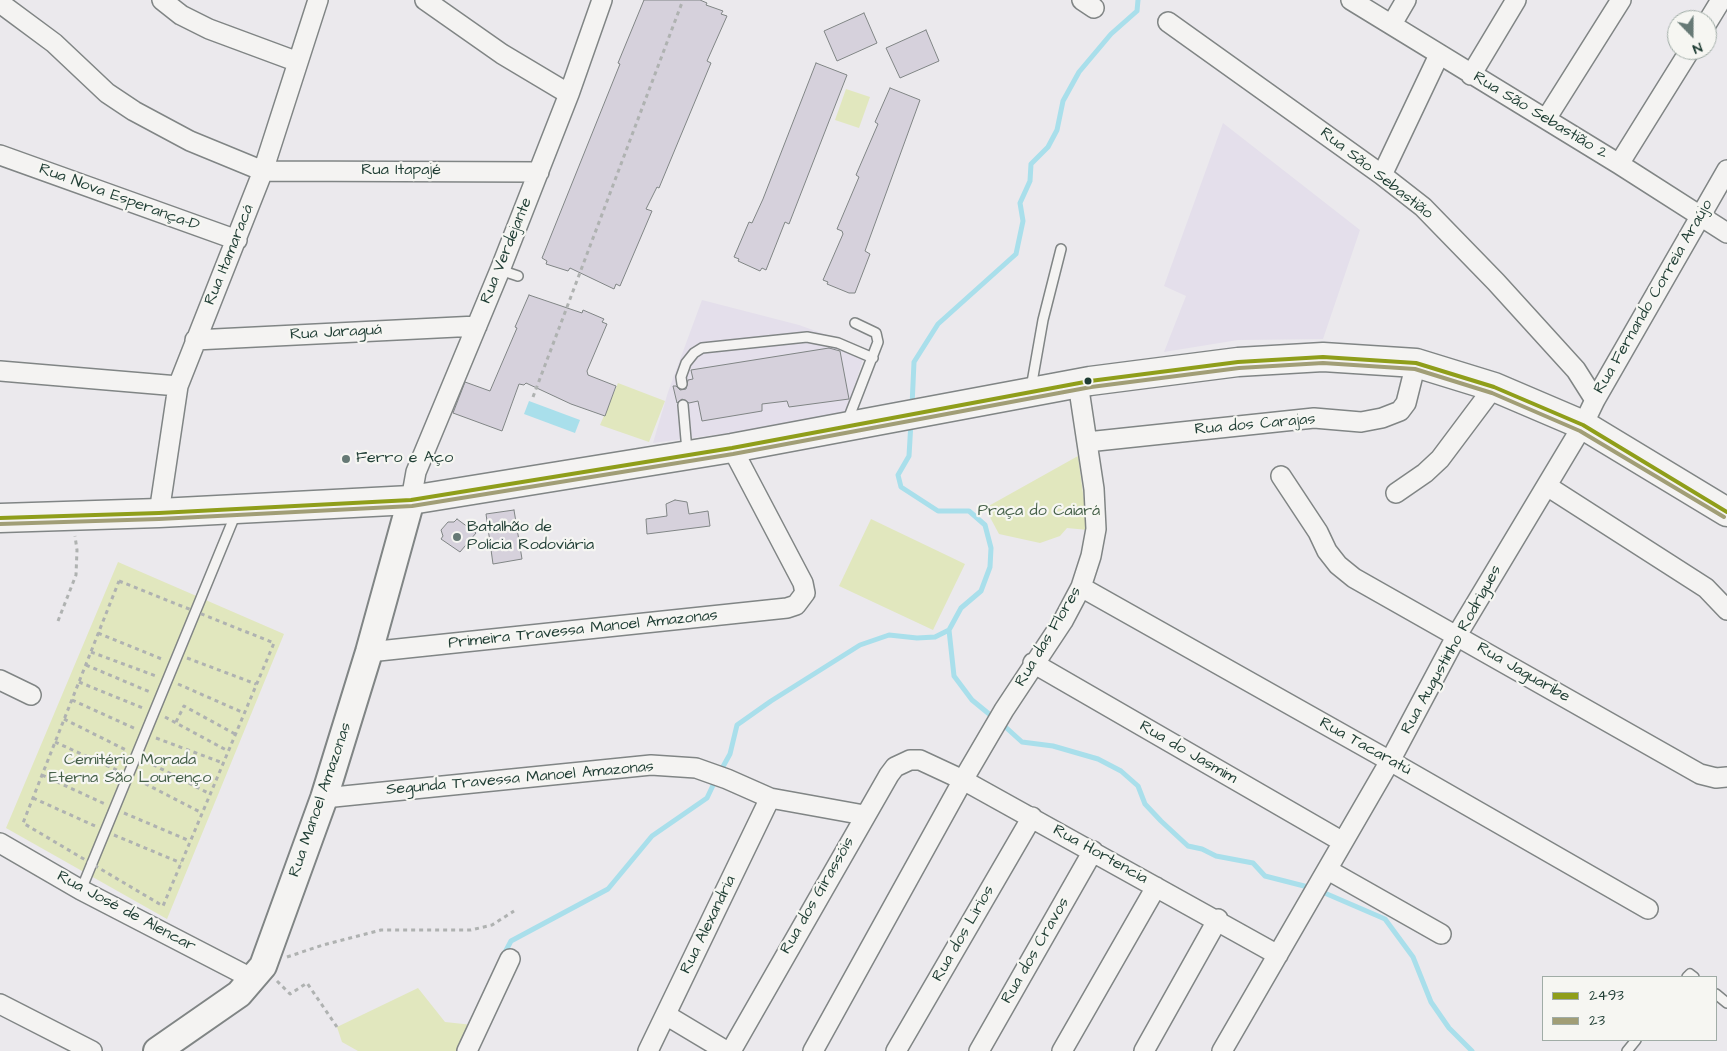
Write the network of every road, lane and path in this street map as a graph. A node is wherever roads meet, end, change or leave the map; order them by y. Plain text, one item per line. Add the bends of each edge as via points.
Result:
1 (162, 0) edge
2 (318, 0) edge
3 (425, 0) edge
4 (602, 0) edge
5 (683, 0) edge
6 (1351, 0) edge
7 (1406, 0) edge
8 (1516, 0) edge
9 (1621, 0) edge
10 (0, 3) edge
11 (1168, 22) dead end
12 (1392, 24) junction
13 (1439, 55) junction
14 (1684, 60) edge
15 (298, 62) junction
16 (1471, 74) junction
17 (569, 94) junction
18 (1546, 120) junction
19 (0, 155) edge
20 (1619, 164) junction
21 (1727, 170) edge
22 (263, 171) junction
23 (539, 172) junction
24 (1382, 175) junction
25 (1699, 217) junction
26 (1727, 233) edge
27 (237, 240) junction
28 (1061, 249) dead end
29 (500, 270) junction
30 (518, 276) dead end
31 (855, 323) dead end
32 (477, 326) junction
33 (196, 340) junction
34 (873, 358) junction
35 (1416, 363) junction
36 (0, 371) edge
37 (681, 381) dead end
38 (1078, 383) junction
39 (178, 386) junction
40 (1494, 387) junction
41 (1031, 392) junction
42 (533, 397) dead end
43 (1595, 400) junction
44 (683, 405) dead end
45 (846, 425) junction
46 (1583, 425) junction
47 (1087, 442) junction
48 (732, 448) junction
49 (688, 454) junction
50 (1281, 476) dead end
51 (1547, 486) junction
52 (1396, 493) dead end
53 (411, 500) junction
54 (238, 508) junction
55 (1727, 512) edge
56 (159, 514) junction
57 (72, 516) junction
58 (0, 518) edge
59 (119, 581) dead end
60 (1081, 587) junction
61 (1727, 610) edge
62 (58, 621) dead end
63 (98, 633) junction
64 (1457, 635) junction
65 (274, 643) dead end
66 (370, 652) junction
67 (175, 659) junction
68 (1033, 663) junction
69 (86, 665) junction
70 (0, 680) edge
71 (256, 684) junction
72 (31, 695) dead end
73 (160, 696) junction
74 (176, 722) dead end
75 (235, 734) junction
76 (920, 760) joint
77 (1390, 760) junction
78 (1727, 777) edge
79 (963, 780) junction
80 (324, 798) junction
81 (770, 798) junction
82 (864, 816) junction
83 (1032, 816) junction
84 (23, 823) dead end
85 (0, 842) edge
86 (1343, 842) junction
87 (1093, 851) junction
88 (1326, 875) junction
89 (1156, 887) junction
90 (82, 890) junction
91 (163, 906) dead end
92 (1648, 909) dead end
93 (514, 911) dead end
94 (1218, 919) junction
95 (1441, 934) dead end
96 (1278, 954) junction
97 (510, 959) dead end
98 (258, 972) junction
99 (1717, 995) edge
100 (1727, 1003) edge
101 (0, 1004) edge
102 (666, 1015) junction
103 (337, 1027) dead end
104 (1635, 1041) edge
105 (92, 1051) edge
106 (157, 1051) edge
107 (467, 1051) edge
108 (648, 1051) edge
109 (726, 1051) edge
110 (731, 1051) edge
111 (813, 1051) edge
112 (896, 1051) edge
113 (979, 1051) edge
114 (1062, 1051) edge
115 (1144, 1051) edge
116 (1222, 1051) edge
117 (1627, 1051) edge

1 - 15 street via 209,29
2 - 15 street, Rua Itamaracá
3 - 17 street via 502,54
4 - 17 street, Rua Verdejante
5 - 42 path
6 - 12 street, Rua São Sebastião 2
7 - 12 street
8 - 16 street
9 - 18 street
10 - 22 street via 54,43 107,93 134,111 190,141
11 - 24 street, Rua São Sebastião
12 - 13 street, Rua São Sebastião 2
13 - 16 street, Rua São Sebastião 2
13 - 24 street
14 - 20 street
15 - 22 street, Rua Itamaracá
16 - 18 street, Rua São Sebastião 2
17 - 23 street, Rua Verdejante
18 - 20 street, Rua São Sebastião 2
19 - 27 street, Rua Nova Esperança-D
20 - 25 street, Rua São Sebastião 2
21 - 25 street, Rua Fernando Correia Araújo
22 - 23 street, Rua Itapajé
22 - 27 street, Rua Itamaracá
23 - 29 street, Rua Verdejante
24 - 43 street, Rua São Sebastião via 1423,207 1496,282 1576,370
25 - 26 street, Rua São Sebastião 2
25 - 43 street, Rua Fernando Correia Araújo
27 - 33 street, Rua Itamaracá
28 - 41 lane via 1043,320
29 - 30 lane
29 - 32 street, Rua Verdejante
31 - 34 lane via 876,333 878,342
32 - 33 street, Rua Jaraguá
32 - 53 street, Rua Verdejante via 416,472
33 - 39 street, Rua Itamaracá
34 - 37 lane via 838,343 807,337 702,348 694,352
34 - 45 lane
35 - 38 main road via 1313,357 1238,362
35 - 40 main road
35 - 47 street, Rua dos Carajas via 1406,403 1400,411 1382,418 1361,422 1314,418
36 - 39 street
38 - 41 main road
38 - 47 street, Rua das Flores
39 - 56 street, Rua Itamaracá
40 - 46 main road
40 - 52 street via 1440,459 1425,474
41 - 45 main road
43 - 46 street, Rua Fernando Correia Araújo
44 - 49 lane
45 - 48 main road
46 - 51 street, Rua Augustinho Rodrigues
46 - 55 main road
47 - 60 street, Rua das Flores via 1096,528
48 - 49 main road
48 - 66 street, Primeira Travessa Manoel Amazonas via 803,583 804,593 796,605
49 - 53 main road
50 - 64 street, Rua Jaguaribe via 1338,565 1354,578
51 - 61 street via 1706,588
51 - 64 street, Rua Augustinho Rodrigues
53 - 54 main road
53 - 66 main road, Rua Manoel Amazonas
54 - 56 main road
54 - 67 lane
56 - 57 main road
57 - 58 main road
57 - 62 path via 77,550 76,575
59 - 63 path
60 - 68 street, Rua das Flores via 1063,621
60 - 77 street, Rua Tacaratú
63 - 67 path
63 - 69 path
64 - 77 street, Rua Augustinho Rodrigues
64 - 78 street, Rua Jaguaribe via 1700,774
65 - 71 path
66 - 80 main road, Rua Manoel Amazonas
67 - 71 path
67 - 73 lane
68 - 79 street, Rua das Flores
68 - 86 street, Rua do Jasmim
69 - 73 path
69 - 84 path
70 - 72 street
71 - 75 path
73 - 90 lane
74 - 75 path via 184,706
75 - 91 path
76 - 79 street, Rua Hortencia
76 - 82 street, Rua dos Girassóis via 903,762 895,767
77 - 86 street, Rua Augustinho Rodrigues
77 - 92 street, Rua Tacaratú
79 - 83 street, Rua Hortencia
79 - 111 street
80 - 81 street, Segunda Travessa Manoel Amazonas via 651,765 696,768
80 - 98 main road, Rua Manoel Amazonas
81 - 82 street
81 - 102 street, Rua Alexandria
82 - 110 street, Rua dos Girassóis
83 - 87 street, Rua Hortencia
83 - 112 street, Rua dos Lirios
85 - 90 street, Rua José de Alencar
86 - 88 street, Rua Augustinho Rodrigues
87 - 89 street, Rua Hortencia
87 - 113 street, Rua dos Cravos
88 - 95 street
88 - 96 street, Rua Augustinho Rodrigues
89 - 94 street, Rua Hortencia
89 - 114 street
90 - 98 street, Rua José de Alencar
93 - 98 path via 492,925 471,930 381,930 323,945
94 - 96 street, Rua Hortencia
94 - 115 street
96 - 116 street, Rua Augustinho Rodrigues
97 - 107 street
98 - 103 path via 290,994 307,984
98 - 106 main road, Rua Manoel Amazonas via 239,994
99 - 100 lane
101 - 105 street
102 - 108 street, Rua Alexandria
102 - 109 street
104 - 117 lane

